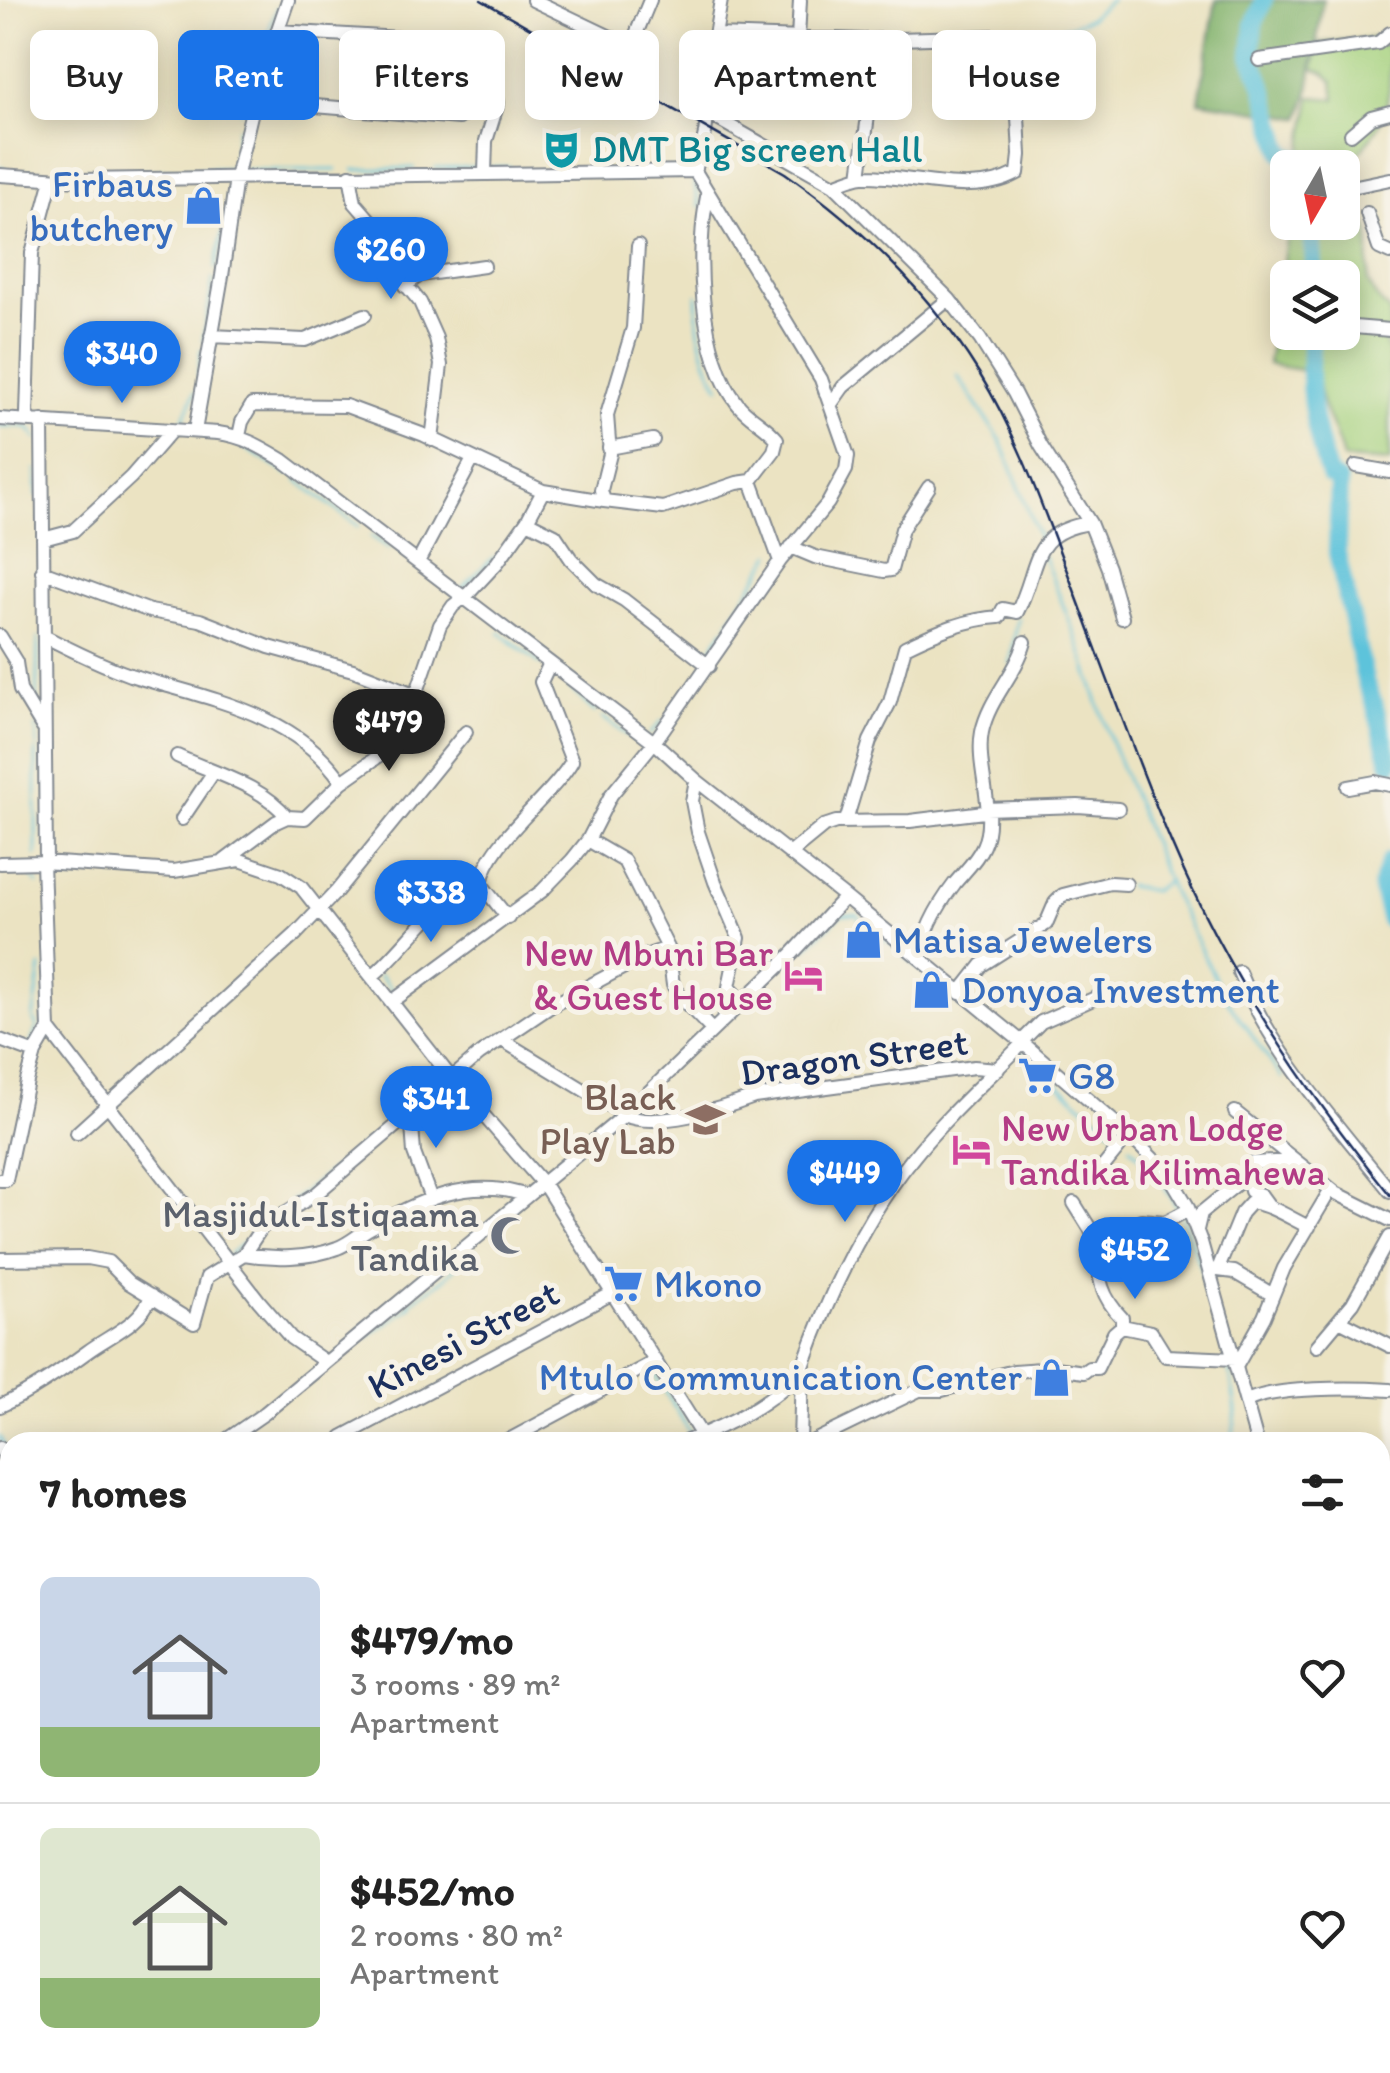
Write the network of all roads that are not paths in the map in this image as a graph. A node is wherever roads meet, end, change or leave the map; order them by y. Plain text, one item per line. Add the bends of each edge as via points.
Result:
1 (288, 0) edge
2 (533, 0) edge
3 (650, 0) edge
4 (721, 0) edge
5 (800, 0) edge
6 (278, 30) edge
7 (718, 30) edge
8 (798, 30) edge
9 (1390, 33) edge
10 (912, 39) edge
11 (1259, 60) dead end
12 (1390, 112) edge
13 (250, 120) edge
14 (493, 120) edge
15 (706, 120) edge
16 (719, 120) edge
17 (867, 120) edge
18 (1351, 134) dead end
19 (695, 172) junction
20 (485, 173) junction
21 (0, 175) edge
22 (350, 175) junction
23 (860, 176) junction
24 (236, 178) junction
25 (1390, 179) edge
26 (52, 180) junction
27 (1360, 185) edge
28 (834, 186) junction
29 (708, 192) junction
30 (1367, 213) dead end
31 (638, 246) dead end
32 (1390, 253) edge
33 (484, 266) dead end
34 (406, 286) junction
35 (950, 300) junction
36 (365, 315) dead end
37 (1360, 328) edge
38 (1390, 330) edge
39 (212, 336) junction
40 (830, 404) junction
41 (0, 419) edge
42 (36, 421) junction
43 (172, 430) junction
44 (194, 431) junction
45 (239, 436) junction
46 (432, 440) junction
47 (653, 440) dead end
48 (609, 448) junction
49 (472, 459) junction
50 (1356, 466) dead end
51 (1390, 472) edge
52 (751, 482) junction
53 (929, 487) dead end
54 (542, 491) junction
55 (604, 501) junction
56 (527, 521) junction
57 (1090, 523) junction
58 (43, 539) junction
59 (792, 548) junction
60 (780, 561) junction
61 (418, 562) junction
62 (42, 571) junction
63 (464, 597) junction
64 (1122, 618) dead end
65 (0, 636) edge
66 (44, 636) junction
67 (1024, 642) dead end
68 (550, 663) junction
69 (709, 666) junction
70 (414, 694) junction
71 (44, 729) junction
72 (466, 732) dead end
73 (654, 742) junction
74 (177, 756) dead end
75 (213, 773) junction
76 (696, 780) junction
77 (342, 782) junction
78 (1390, 785) edge
79 (1348, 787) dead end
80 (986, 808) junction
81 (1118, 809) dead end
82 (288, 817) junction
83 (182, 819) dead end
84 (846, 821) junction
85 (588, 840) junction
86 (791, 853) junction
87 (224, 861) junction
88 (45, 862) junction
89 (0, 863) edge
90 (481, 880) junction
91 (1126, 884) dead end
92 (846, 896) junction
93 (320, 908) junction
94 (508, 918) junction
95 (668, 948) junction
96 (920, 958) junction
97 (1239, 972) dead end
98 (373, 975) junction
99 (960, 992) junction
100 (1109, 992) dead end
101 (393, 1001) junction
102 (742, 1001) junction
103 (49, 1028) junction
104 (712, 1030) junction
105 (0, 1040) edge
106 (502, 1040) junction
107 (1022, 1042) junction
108 (35, 1053) junction
109 (998, 1069) junction
110 (452, 1080) junction
111 (110, 1105) junction
112 (411, 1111) junction
113 (1235, 1112) dead end
114 (625, 1115) junction
115 (77, 1133) dead end
116 (1129, 1135) junction
117 (1295, 1161) junction
118 (1099, 1172) dead end
119 (0, 1180) edge
120 (542, 1182) junction
121 (1239, 1182) junction
122 (1332, 1189) junction
123 (1390, 1191) edge
124 (526, 1195) junction
125 (431, 1198) junction
126 (1074, 1203) dead end
127 (1268, 1206) junction
128 (1188, 1210) junction
129 (1390, 1220) edge
130 (1308, 1227) junction
131 (1198, 1233) junction
132 (1390, 1236) edge
133 (1104, 1251) junction
134 (244, 1254) junction
135 (0, 1259) edge
136 (229, 1261) junction
137 (1213, 1269) junction
138 (612, 1294) junction
139 (1273, 1295) junction
140 (151, 1296) junction
141 (1341, 1321) junction
142 (1122, 1326) junction
143 (1317, 1346) dead end
144 (1390, 1346) edge
145 (324, 1361) junction
146 (654, 1362) junction
147 (1236, 1363) junction
148 (802, 1369) junction
149 (1390, 1390) edge
150 (1246, 1402) junction
151 (0, 1406) edge
152 (1248, 1418) junction
153 (237, 1432) edge
154 (351, 1432) edge
155 (524, 1432) edge
156 (699, 1432) edge
157 (716, 1432) edge
158 (800, 1432) edge
159 (833, 1432) edge
160 (1245, 1432) edge
161 (1253, 1432) edge

1 - 6 street
2 - 3 street via 625,44
4 - 7 street
5 - 8 street
9 - 11 street via 1378,43
10 - 23 street via 1014,40 1020,166 1013,176 975,184
12 - 18 street
13 - 24 street
14 - 20 street
15 - 19 street
16 - 28 street
17 - 23 street
19 - 20 street
19 - 29 street
20 - 22 street
21 - 26 street
22 - 24 street
22 - 34 street via 355,203 376,226 388,263
23 - 28 street
24 - 26 street
24 - 39 street
25 - 27 street
26 - 42 street via 32,252 27,414
28 - 35 street
29 - 40 street via 808,353
29 - 52 street via 701,276 721,378 744,412 777,440
30 - 32 street via 1379,248
31 - 48 street via 632,328 607,415
33 - 34 street via 420,275
34 - 46 street via 420,302 440,354
35 - 40 street
35 - 57 street via 1014,392
36 - 39 street via 304,340
37 - 38 street
39 - 44 street
40 - 59 street via 848,463 828,504
41 - 42 street
42 - 43 street
42 - 58 street
43 - 44 street
43 - 58 street via 73,532
44 - 45 street
45 - 46 street via 252,404 308,403 346,406
45 - 61 street via 283,460
46 - 49 street
47 - 48 street
48 - 55 street
49 - 54 street
49 - 61 street
50 - 51 street
52 - 55 street via 663,508
52 - 60 street
53 - 59 street via 902,529 891,570
54 - 55 street
54 - 56 street
56 - 63 street
56 - 69 street via 555,535 596,584
57 - 64 street
57 - 84 street via 1069,527 1036,552 1035,572 1017,612 1005,609 944,628 905,647
58 - 62 street
59 - 60 street
60 - 69 street
61 - 63 street
62 - 66 street
62 - 70 street
63 - 68 street
63 - 70 street via 440,625
65 - 71 street via 16,662 20,690
66 - 71 street
66 - 77 street via 128,674 245,710 296,737
67 - 80 street via 982,731
68 - 73 street
68 - 90 street via 542,682 572,761
69 - 73 street
70 - 77 street via 388,746
71 - 88 street
72 - 93 street
73 - 76 street
73 - 85 street via 611,795
74 - 75 street
75 - 82 street via 266,798
75 - 83 street
76 - 86 street
76 - 102 street via 698,832 739,938 729,987
77 - 82 street via 305,818
78 - 79 street
80 - 81 street
80 - 84 street via 910,821
80 - 96 street via 984,845 939,908
82 - 87 street
84 - 86 street via 824,826
85 - 94 street via 542,892
85 - 95 street via 624,860
86 - 92 street
87 - 88 street via 174,871
87 - 93 street via 256,863 289,878
88 - 89 street
88 - 103 street
90 - 94 street
90 - 98 street via 465,883
91 - 99 street via 1063,894 1046,924 982,966
92 - 96 street
92 - 102 street
93 - 98 street
93 - 111 street
94 - 101 street
95 - 104 street via 673,985
95 - 106 street via 551,1006
96 - 99 street
97 - 123 street via 1294,1068
98 - 101 street
99 - 107 street
100 - 107 street via 1041,1022
101 - 110 street
102 - 104 street
103 - 108 street
103 - 111 street
104 - 114 street
105 - 108 street
106 - 110 street
106 - 114 street, Dragon Street
107 - 109 street
107 - 116 street
108 - 119 street via 6,1180
109 - 114 street, Dragon Street via 754,1096 646,1122
109 - 148 street via 891,1190 846,1264
110 - 112 street
110 - 120 street
111 - 115 street
111 - 136 street
112 - 125 street via 414,1153
112 - 134 street via 316,1194 262,1227
113 - 117 street
114 - 120 street
116 - 118 street
116 - 128 street via 1169,1175
117 - 121 street via 1252,1163
117 - 122 street
120 - 124 street
120 - 138 street
121 - 127 street via 1250,1184
121 - 131 street via 1200,1214
122 - 129 street
122 - 130 street
124 - 125 street via 466,1188
124 - 145 street
125 - 134 street via 339,1248 275,1258
126 - 133 street
127 - 130 street
127 - 137 street via 1253,1202 1245,1208
128 - 131 street
128 - 133 street via 1165,1222 1141,1220 1118,1249
130 - 139 street
131 - 137 street
132 - 141 street
133 - 142 street via 1102,1286
134 - 136 street
135 - 140 street via 108,1262
136 - 140 street via 207,1278 194,1323
136 - 145 street via 291,1338
137 - 139 street via 1234,1272
137 - 147 street
138 - 146 street
138 - 154 street, Kinesi Street
139 - 147 street
140 - 151 street via 138,1318 52,1380
141 - 143 street
141 - 144 street
142 - 147 street via 1151,1332 1166,1356
142 - 159 street via 1098,1366 1014,1371 919,1390
145 - 153 street
146 - 155 street
146 - 156 street
147 - 150 street
148 - 157 street
148 - 158 street
149 - 150 street via 1284,1392
150 - 152 street
152 - 160 street
152 - 161 street

